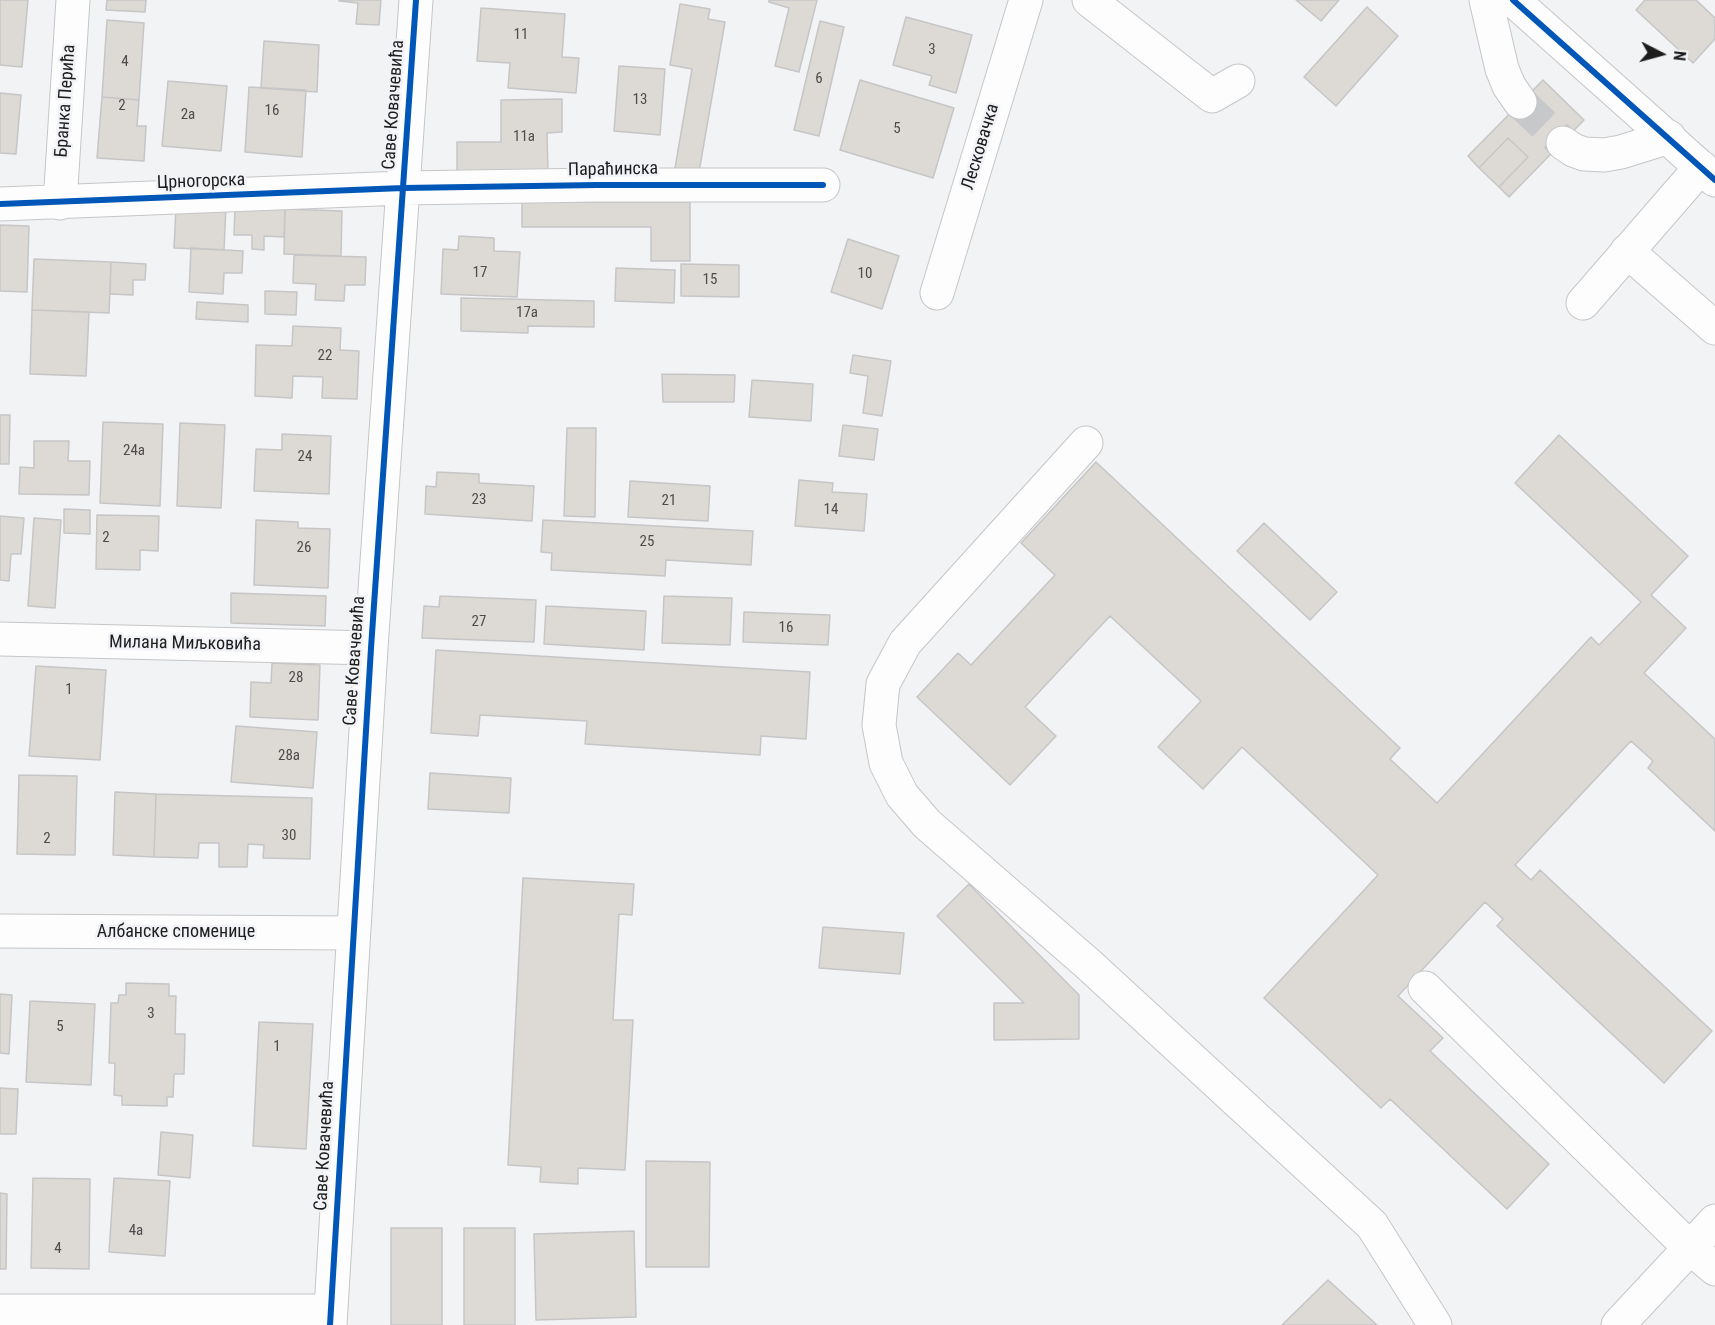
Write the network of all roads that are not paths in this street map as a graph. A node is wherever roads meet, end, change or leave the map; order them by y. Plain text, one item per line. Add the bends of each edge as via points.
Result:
1 (73, 0) edge
2 (416, 0) edge
3 (1026, 0) edge
4 (1089, 0) edge
5 (1486, 0) edge
6 (1513, 0) edge
7 (1238, 81) dead end
8 (1521, 102) tunnel mouth
9 (1669, 137) junction
10 (1563, 142) tunnel mouth
11 (1708, 174) edge
12 (824, 185) dead end
13 (403, 188) junction
14 (60, 203) junction
15 (0, 204) edge
16 (1627, 251) junction
17 (937, 293) dead end
18 (1583, 303) dead end
19 (1715, 327) edge
20 (1086, 443) dead end
21 (0, 639) edge
22 (370, 648) junction
23 (0, 931) edge
24 (353, 933) junction
25 (1425, 988) dead end
26 (1715, 1221) edge
27 (1689, 1247) junction
28 (1715, 1269) edge
29 (0, 1311) edge
30 (330, 1318) edge
31 (1436, 1325) edge
32 (1618, 1325) edge

1 - 14 street, Бранка Перића
2 - 13 street, Саве Ковачевића
3 - 17 street, Лесковачка
4 - 7 street via 1212,96
5 - 8 street via 1502,69
6 - 9 street
9 - 10 street via 1604,155 1584,154
9 - 11 street
11 - 16 street
12 - 13 street, Параћинска
13 - 14 street, Црногорска
13 - 22 street, Саве Ковачевића
14 - 15 street, Црногорска
16 - 18 street
16 - 19 street
20 - 31 street via 905,643 884,684 879,725 886,764 902,795 927,824 1096,971 1372,1225
21 - 22 street, Милана Миљковића
22 - 24 street, Саве Ковачевића
23 - 24 street, Албанске споменице
24 - 30 street, Саве Ковачевића
25 - 27 street
26 - 27 street
27 - 28 street
27 - 32 street
29 - 30 street

